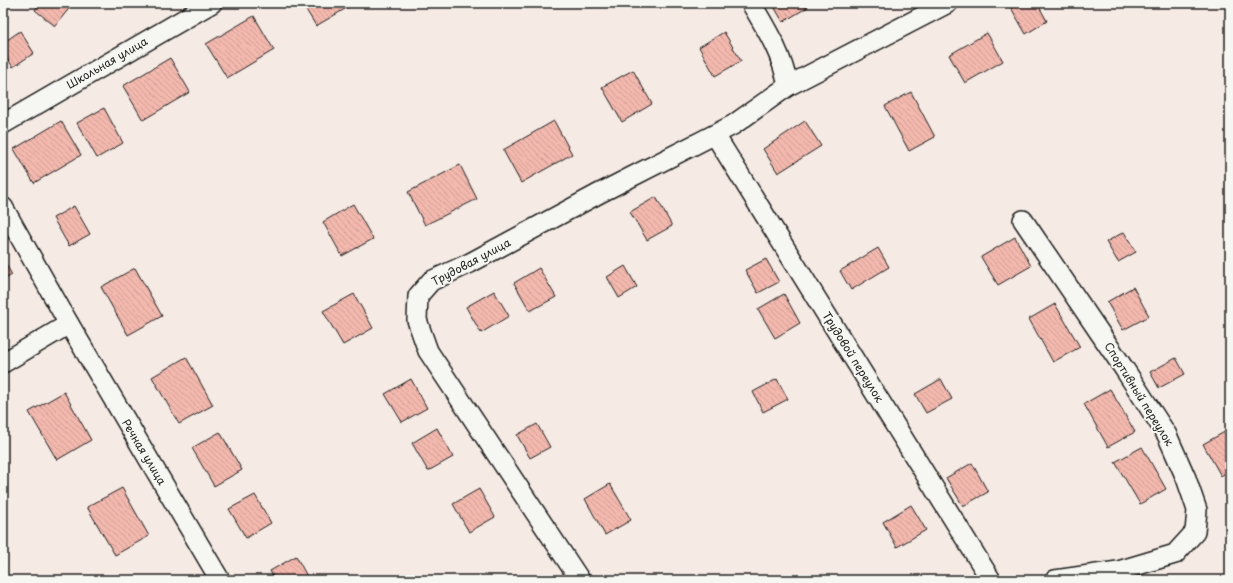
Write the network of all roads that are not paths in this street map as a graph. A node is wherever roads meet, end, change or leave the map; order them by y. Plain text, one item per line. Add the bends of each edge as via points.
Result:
1 (212, 3) edge
2 (751, 3) edge
3 (948, 3) edge
4 (788, 86) junction
5 (3, 124) edge
6 (715, 135) junction
7 (3, 207) edge
8 (1023, 220) dead end
9 (69, 324) junction
10 (3, 364) edge
11 (220, 580) edge
12 (580, 580) edge
13 (991, 580) edge
14 (1055, 580) edge

1 - 5 street, Школьная улица
2 - 4 street via 773,40
3 - 4 street, Трудовая улица
4 - 6 street, Трудовая улица
6 - 12 street, Трудовая улица via 431,281 418,296 417,320 428,351
6 - 13 street, Трудовой переулок
7 - 9 street
8 - 14 street, Спортивный переулок via 1168,435 1197,510 1195,532 1175,554 1118,571
9 - 10 street
9 - 11 street, Речная улица

